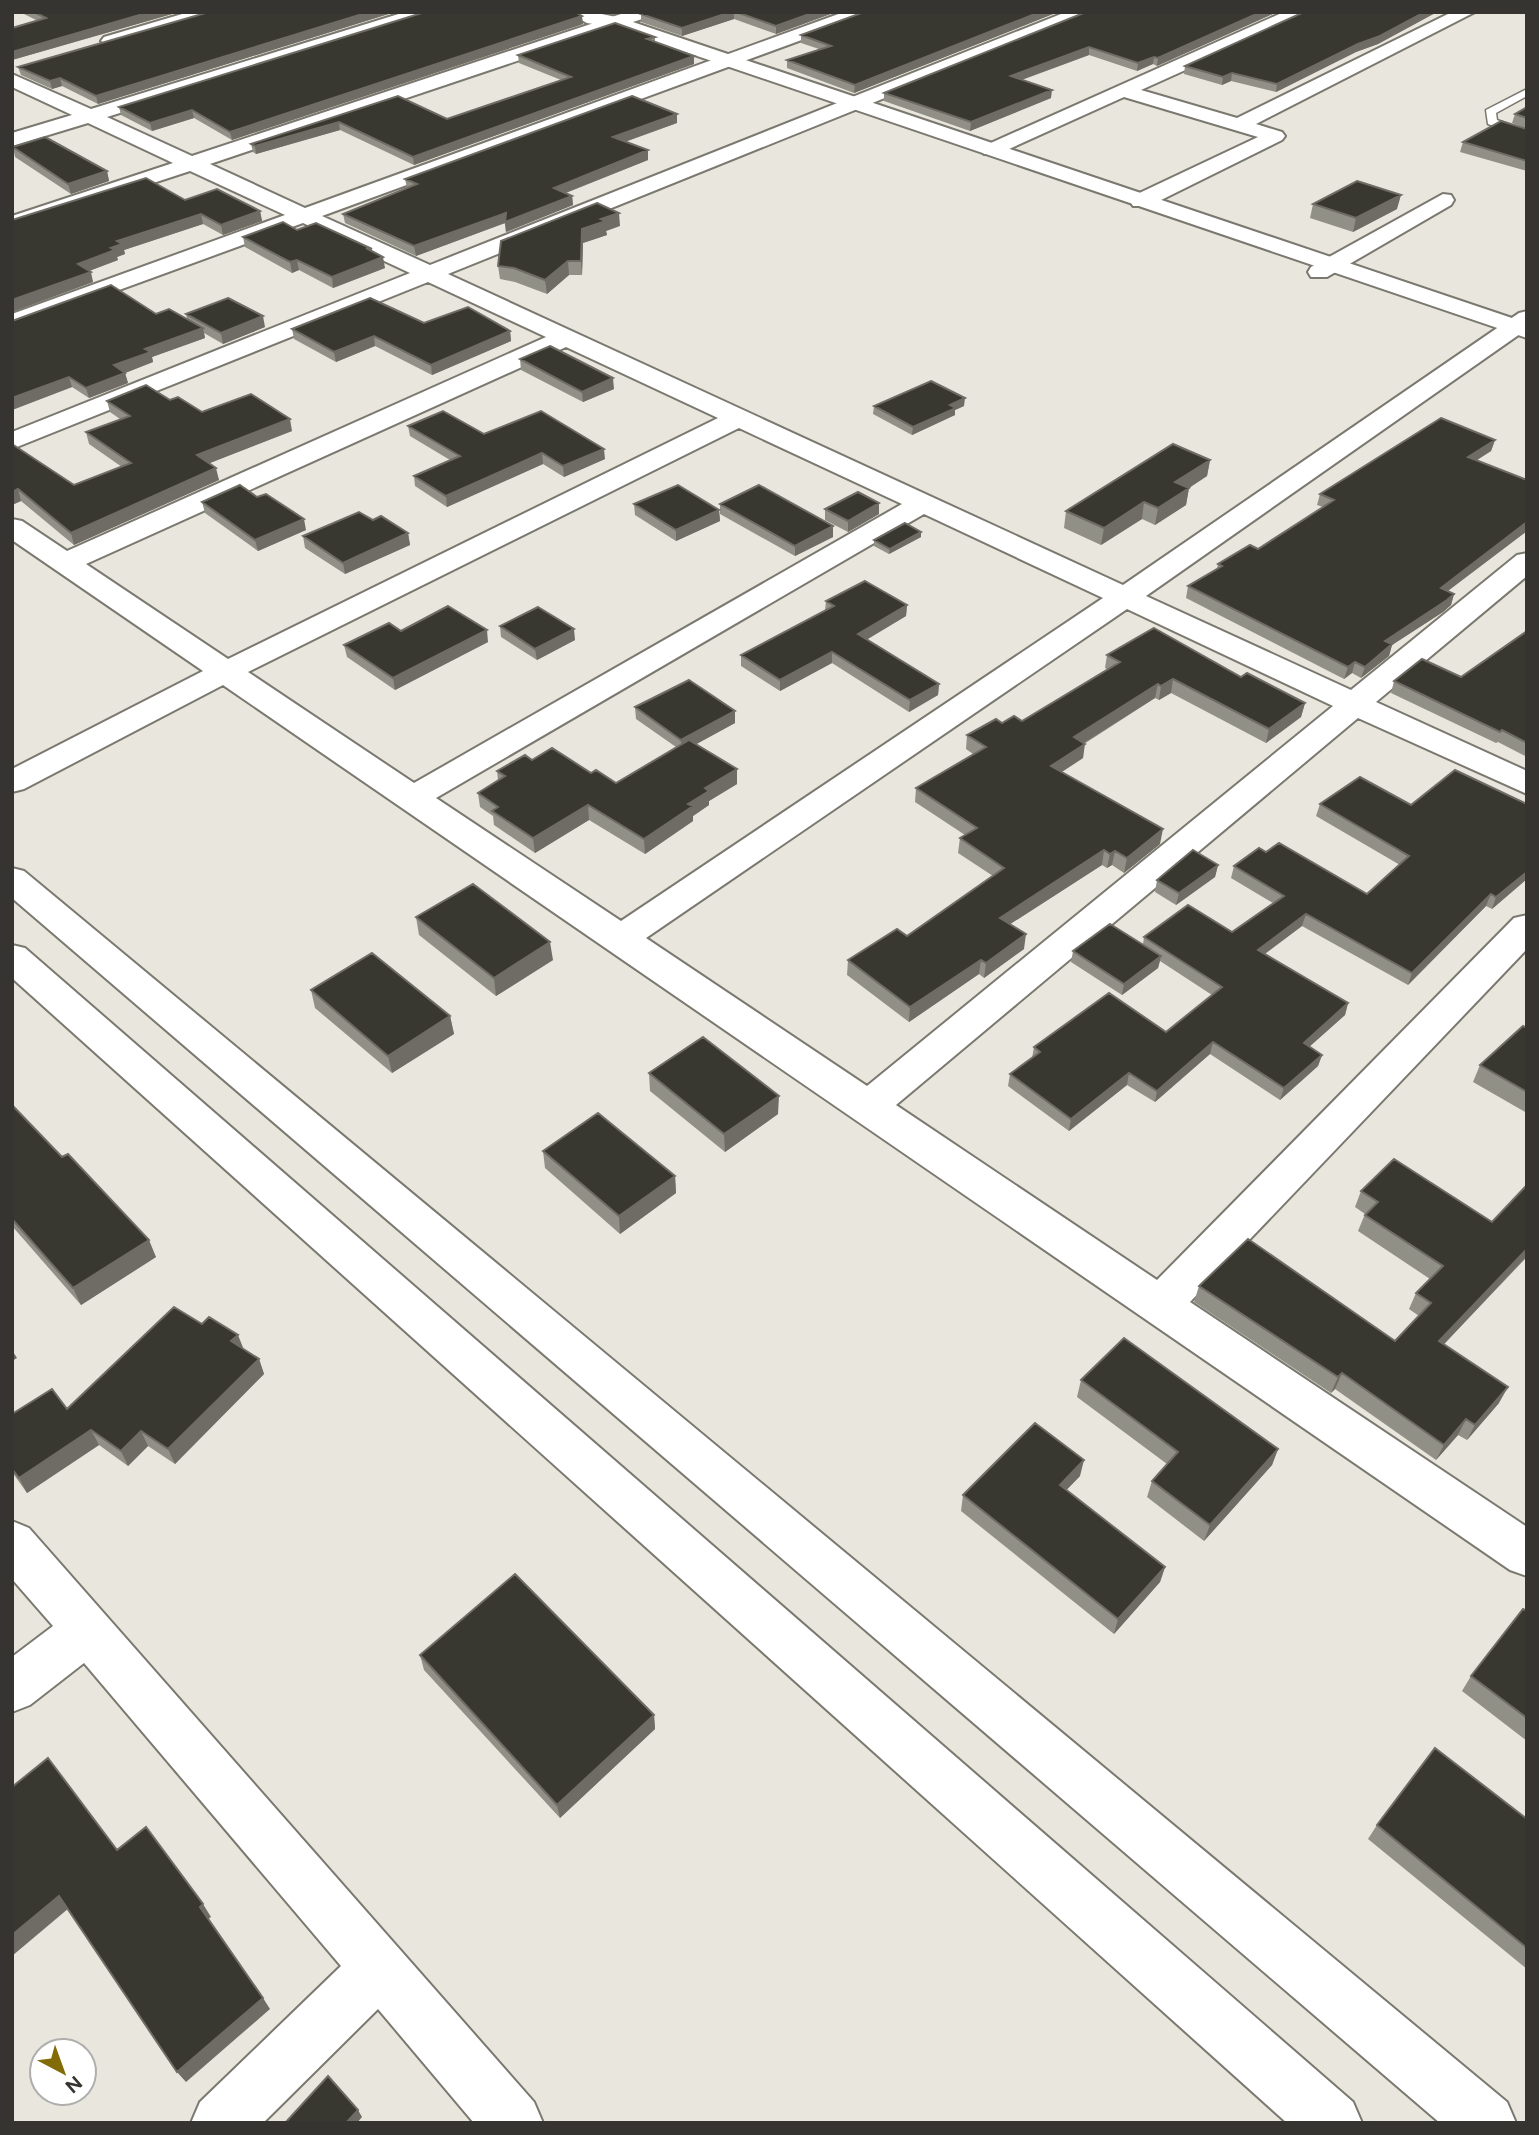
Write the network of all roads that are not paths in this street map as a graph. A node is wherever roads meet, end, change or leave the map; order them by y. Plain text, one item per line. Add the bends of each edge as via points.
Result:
1 (209, 12) edge
2 (424, 12) edge
3 (575, 12) edge
4 (645, 12) edge
5 (861, 12) edge
6 (1082, 12) edge
7 (1298, 12) edge
8 (1466, 12) edge
9 (603, 23) junction
10 (91, 46) edge
11 (723, 63) junction
12 (17, 71) edge
13 (1123, 91) junction
14 (1527, 92) edge
15 (850, 106) junction
16 (90, 116) junction
17 (1238, 125) junction
18 (1527, 135) edge
19 (12, 140) edge
20 (991, 150) junction
21 (192, 163) junction
22 (1443, 200) dead end
23 (1141, 201) junction
24 (304, 215) junction
25 (12, 223) edge
26 (1325, 269) junction
27 (434, 274) junction
28 (12, 322) edge
29 (1519, 330) edge
30 (567, 337) junction
31 (740, 417) junction
32 (12, 441) edge
33 (923, 503) junction
34 (12, 527) edge
35 (1527, 561) edge
36 (64, 563) junction
37 (1125, 597) junction
38 (225, 672) junction
39 (1353, 703) junction
40 (12, 782) edge
41 (1527, 784) edge
42 (412, 798) junction
43 (12, 879) edge
44 (1527, 927) edge
45 (620, 939) junction
46 (12, 957) edge
47 (867, 1107) junction
48 (1160, 1306) junction
49 (12, 1543) edge
50 (1523, 1544) edge
51 (87, 1630) junction
52 (12, 1688) edge
53 (379, 1968) junction
54 (221, 2123) edge
55 (513, 2123) edge
56 (1332, 2123) edge
57 (1486, 2123) edge

1 - 10 street
2 - 16 street
3 - 9 street
4 - 9 street
5 - 11 street
6 - 15 street
7 - 13 street
8 - 17 street
9 - 11 street
9 - 21 street
11 - 15 street
11 - 24 street
12 - 16 street
13 - 17 street
13 - 20 street
14 - 18 lane via 1490,112 1492,122
15 - 20 street
15 - 26 street
15 - 27 street
16 - 19 street
16 - 21 street
17 - 23 street via 1275,136
20 - 23 street
21 - 24 street
21 - 25 street
22 - 26 street
23 - 26 street
24 - 27 street
24 - 28 street
26 - 29 street
27 - 30 street
27 - 32 street
29 - 37 street
30 - 31 street
30 - 36 street
31 - 33 street
31 - 38 street
33 - 37 street
33 - 42 street
34 - 36 street
35 - 39 street
36 - 38 street
37 - 39 street
37 - 45 street
38 - 40 street
38 - 42 street
39 - 41 street
39 - 47 street
42 - 45 street
43 - 57 street
44 - 48 street
45 - 47 street
46 - 56 street
47 - 48 street
48 - 50 street
49 - 51 street
51 - 52 street
51 - 53 street
53 - 54 street
53 - 55 street

